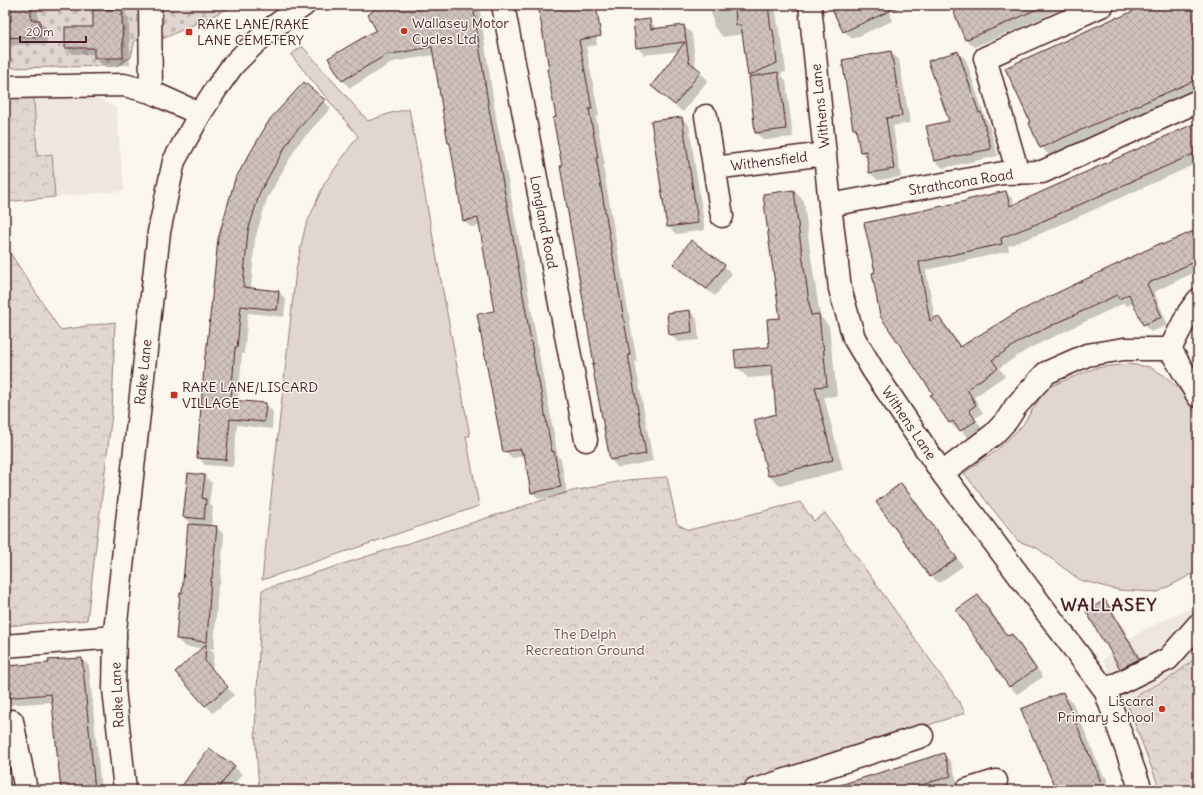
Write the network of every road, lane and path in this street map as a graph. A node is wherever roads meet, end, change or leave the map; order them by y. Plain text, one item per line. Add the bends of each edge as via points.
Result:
1 (150, 5) edge
2 (304, 5) edge
3 (503, 5) edge
4 (810, 5) edge
5 (1103, 5) edge
6 (5, 87) edge
7 (151, 92) junction
8 (1198, 101) edge
9 (200, 114) junction
10 (706, 116) dead end
11 (825, 154) junction
12 (714, 168) junction
13 (1018, 173) junction
14 (830, 206) junction
15 (722, 216) dead end
16 (1198, 300) edge
17 (1170, 349) junction
18 (1198, 396) edge
19 (586, 440) dead end
20 (942, 473) junction
21 (1198, 625) edge
22 (115, 637) junction
23 (5, 646) edge
24 (1198, 648) edge
25 (1108, 697) junction
26 (12, 721) dead end
27 (922, 736) dead end
28 (996, 781) dead end
29 (26, 790) edge
30 (125, 790) edge
31 (755, 790) edge
32 (967, 790) edge
33 (1141, 790) edge

1 - 7 street
2 - 9 street, Rake Lane via 272,28 233,65
3 - 19 street, Longland Road
4 - 11 street, Withens Lane
5 - 13 street via 985,58
6 - 7 street via 124,84
7 - 9 street
8 - 13 street, Strathcona Road via 1042,172
9 - 22 street, Rake Lane via 174,161 159,232
10 - 12 street, Withensfield
11 - 12 street, Withensfield
11 - 14 street, Withens Lane
12 - 15 street, Withensfield
13 - 14 street, Strathcona Road via 1003,173
14 - 20 street, Withens Lane via 840,289 854,338
16 - 17 street
17 - 18 street
17 - 20 street via 1124,349 1087,355 1046,374 994,434
20 - 25 street, Withens Lane
21 - 25 street via 1168,659
22 - 23 street
22 - 30 street, Rake Lane via 114,689
24 - 25 street via 1176,669
25 - 33 street, Withens Lane
26 - 29 street
27 - 31 street
28 - 32 street

